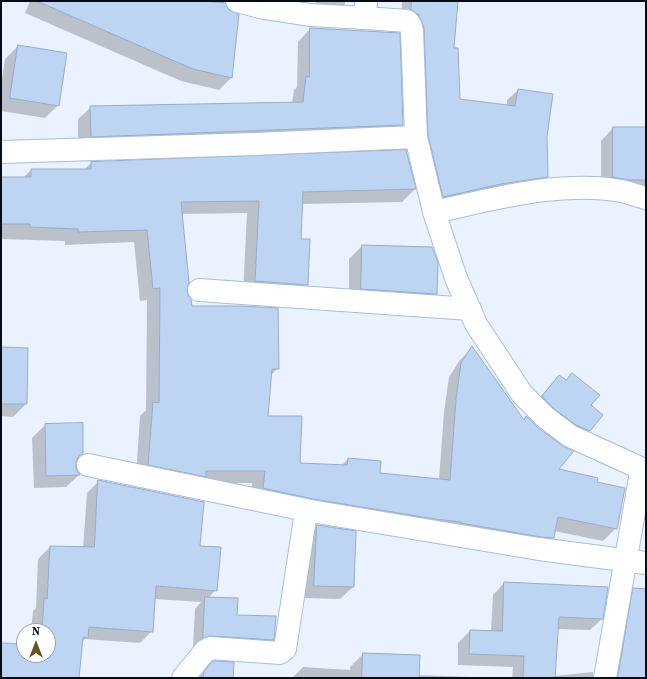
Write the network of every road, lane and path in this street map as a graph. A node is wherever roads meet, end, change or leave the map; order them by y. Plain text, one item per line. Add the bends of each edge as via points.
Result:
1 (237, 1) edge
2 (366, 10) edge
3 (416, 137) junction
4 (1, 152) edge
5 (646, 198) edge
6 (434, 212) junction
7 (199, 290) dead end
8 (470, 309) junction
9 (642, 463) edge
10 (88, 465) dead end
11 (311, 511) junction
12 (636, 561) edge
13 (183, 678) edge
14 (605, 678) edge

1 - 2 street via 310,15
2 - 3 street via 410,24
3 - 4 street
3 - 6 street
5 - 6 street via 624,192 577,188 524,194
6 - 8 street via 456,278
7 - 8 street
8 - 9 street via 476,324 522,394 545,417 570,436
9 - 12 street
10 - 11 street
11 - 12 street via 539,549
11 - 13 street via 305,518 284,651 280,653 210,648
12 - 14 street

